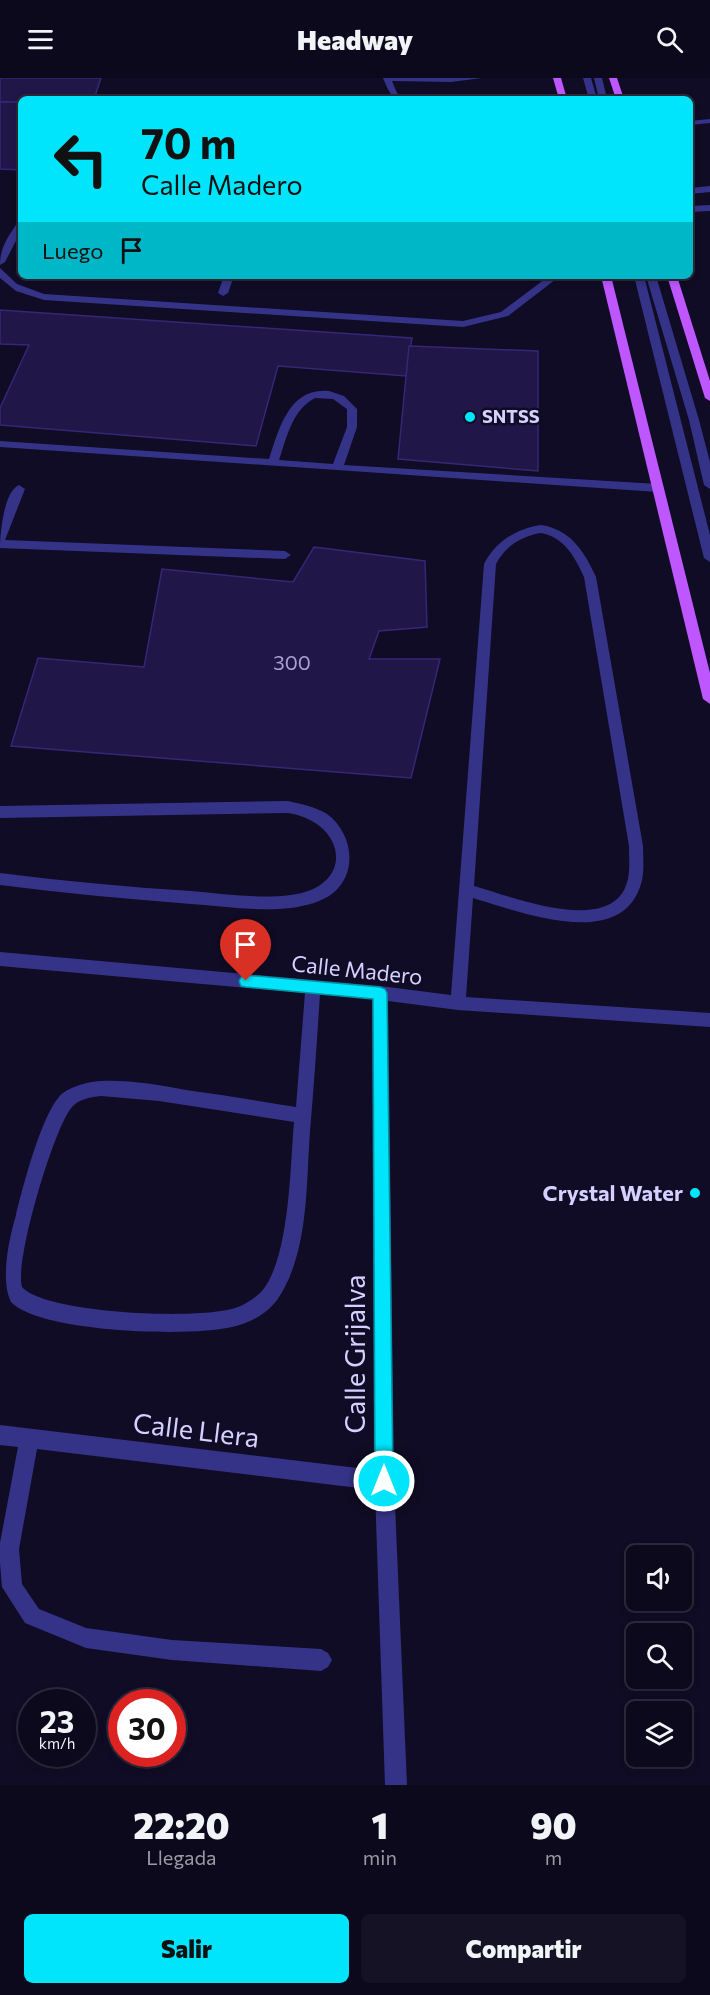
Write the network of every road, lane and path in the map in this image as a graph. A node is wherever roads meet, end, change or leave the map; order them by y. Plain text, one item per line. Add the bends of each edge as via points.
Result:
1 (387, 78) edge
2 (478, 78) edge
3 (549, 78) edge
4 (587, 78) edge
5 (598, 78) edge
6 (614, 79) edge
7 (558, 81) edge
8 (397, 96) edge
9 (562, 96) edge
10 (591, 96) edge
11 (602, 96) edge
12 (619, 96) edge
13 (710, 121) edge
14 (693, 123) edge
15 (710, 189) edge
16 (693, 191) edge
17 (710, 208) edge
18 (693, 209) edge
19 (18, 229) edge
20 (8, 244) junction
21 (18, 244) edge
22 (0, 262) edge
23 (0, 272) edge
24 (228, 279) edge
25 (551, 279) edge
26 (607, 279) edge
27 (640, 279) edge
28 (652, 279) edge
29 (673, 279) edge
30 (223, 293) dead end
31 (710, 398) edge
32 (0, 444) edge
33 (273, 463) junction
34 (338, 467) junction
35 (710, 485) edge
36 (658, 488) junction
37 (19, 489) dead end
38 (0, 539) edge
39 (0, 544) edge
40 (285, 555) dead end
41 (710, 558) edge
42 (710, 699) edge
43 (0, 812) edge
44 (0, 879) edge
45 (468, 890) junction
46 (0, 959) edge
47 (313, 987) junction
48 (380, 993) junction
49 (458, 1003) junction
50 (710, 1020) edge
51 (303, 1116) junction
52 (0, 1435) edge
53 (29, 1438) junction
54 (384, 1481) junction
55 (321, 1660) dead end
56 (396, 1785) edge

1 - 2 street
1 - 8 street
3 - 7 main road
4 - 10 street
5 - 11 street
6 - 12 main road
7 - 9 main road
13 - 14 street
15 - 16 street
17 - 18 street
19 - 20 street
20 - 21 street
20 - 22 street
23 - 25 street via 11,284 44,297 463,324 508,314
24 - 30 street
26 - 36 main road
27 - 41 street
28 - 35 street
29 - 31 main road
32 - 33 street
33 - 34 street
33 - 34 street via 293,411 307,397 324,394 342,398 352,410 352,427
34 - 36 street
36 - 42 main road
37 - 38 street
39 - 40 street
43 - 44 street via 288,807 324,820 336,832 342,848 342,866 339,878 329,888 310,897 279,902 76,889
45 - 45 street via 572,917 592,918 621,907 631,894 636,876 636,846 590,577 575,548 555,531 544,528 508,541 496,551 490,564
45 - 49 street
46 - 47 street, Calle Madero
47 - 48 street, Calle Madero
47 - 51 street
48 - 49 street, Calle Madero
48 - 54 street, Calle Grijalva
49 - 50 street, Calle Madero
51 - 51 street via 294,1209 281,1275 268,1297 253,1309 234,1318 200,1324 142,1322 61,1313 19,1297 10,1276 13,1258 47,1137 68,1099 101,1088 159,1093
52 - 53 street, Calle Llera
53 - 54 street, Calle Llera
53 - 55 street via 9,1550 12,1587 32,1616 86,1638 172,1650
54 - 56 street, Calle Grijalva

